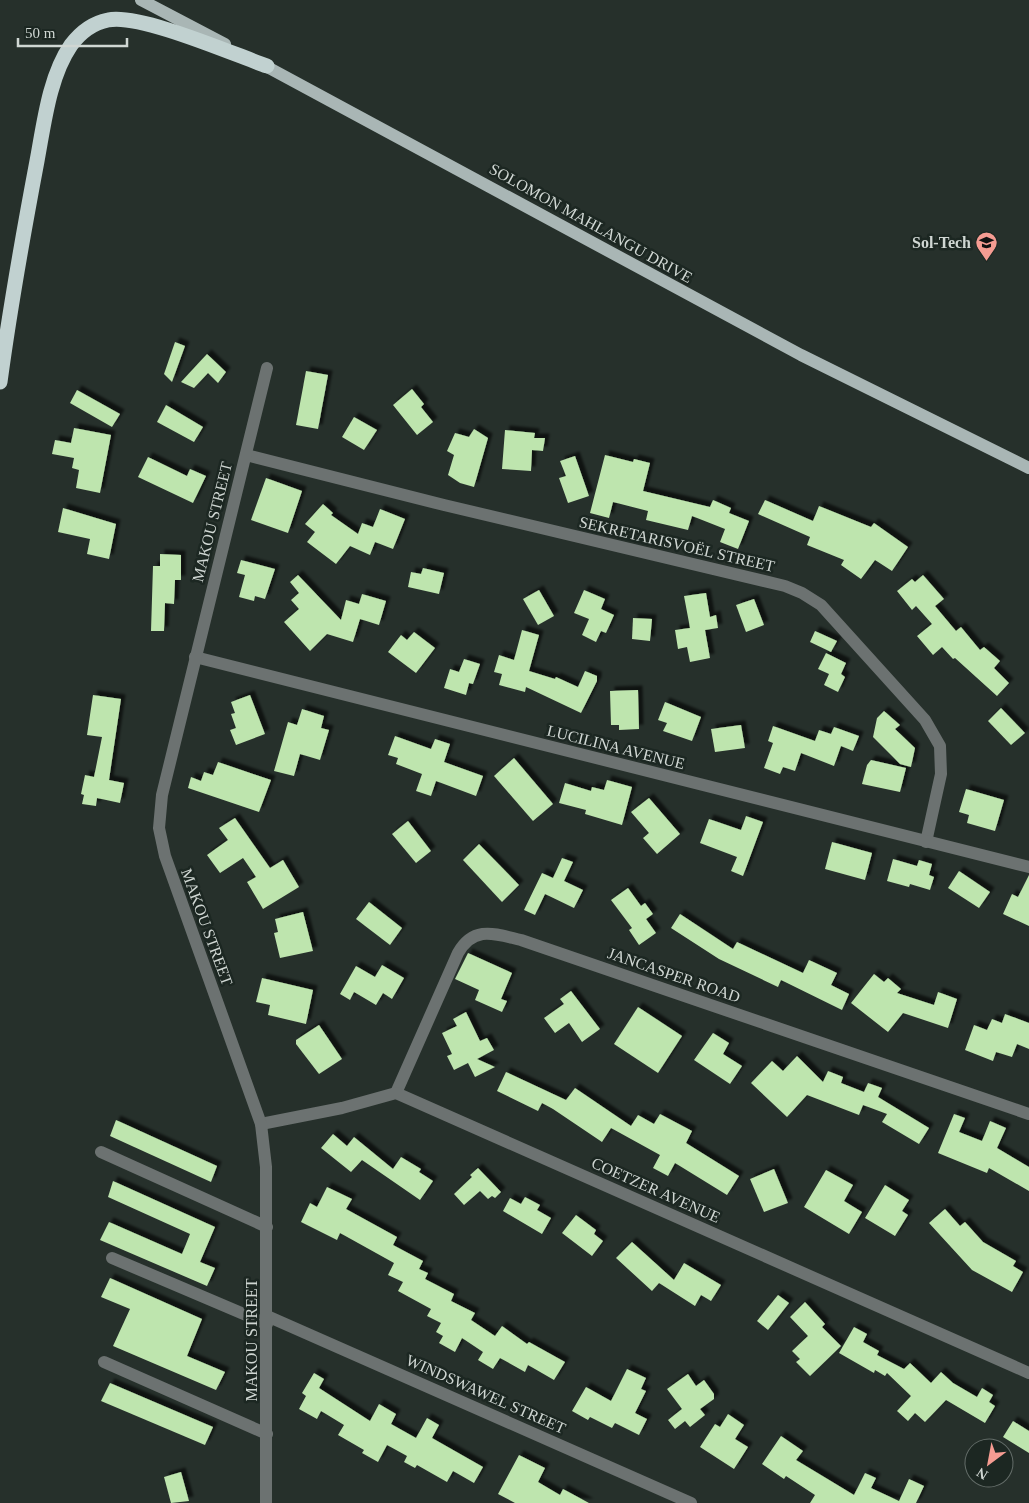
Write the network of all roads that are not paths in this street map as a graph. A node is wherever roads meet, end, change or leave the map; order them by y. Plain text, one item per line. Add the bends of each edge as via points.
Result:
1 (141, 0) edge
2 (267, 66) junction
3 (267, 368) dead end
4 (0, 382) edge
5 (246, 455) junction
6 (1029, 468) edge
7 (195, 657) junction
8 (926, 842) junction
9 (1029, 868) edge
10 (396, 1093) junction
11 (1029, 1114) edge
12 (261, 1124) junction
13 (102, 1152) dead end
14 (266, 1227) junction
15 (112, 1258) dead end
16 (267, 1320) junction
17 (104, 1362) dead end
18 (1029, 1373) edge
19 (267, 1434) junction
20 (266, 1503) edge
21 (691, 1503) edge

1 - 2 main road, SOLOMON MAHLANGU DRIVE
2 - 4 highway via 127,19 98,23 70,46 59,69 46,117 8,318
2 - 6 main road, SOLOMON MAHLANGU DRIVE via 784,346
3 - 5 street, MAKOU STREET
5 - 7 street, MAKOU STREET
5 - 8 street, SEKRETARISVOËL STREET via 785,586 811,598 827,610 925,720 940,746 941,774
7 - 8 street, LUCILINA AVENUE
7 - 12 street, MAKOU STREET via 162,795 160,840
8 - 9 street, LUCILINA AVENUE
10 - 11 street, JANCASPER ROAD via 461,948 470,938 487,933 521,940
10 - 12 street via 342,1108
10 - 18 street, COETZER AVENUE
12 - 14 street, MAKOU STREET via 266,1167
13 - 14 street
14 - 16 street, MAKOU STREET
15 - 16 street, WINDSWAWEL STREET
16 - 19 street, MAKOU STREET
16 - 21 street, WINDSWAWEL STREET
17 - 19 street
19 - 20 street, MAKOU STREET

